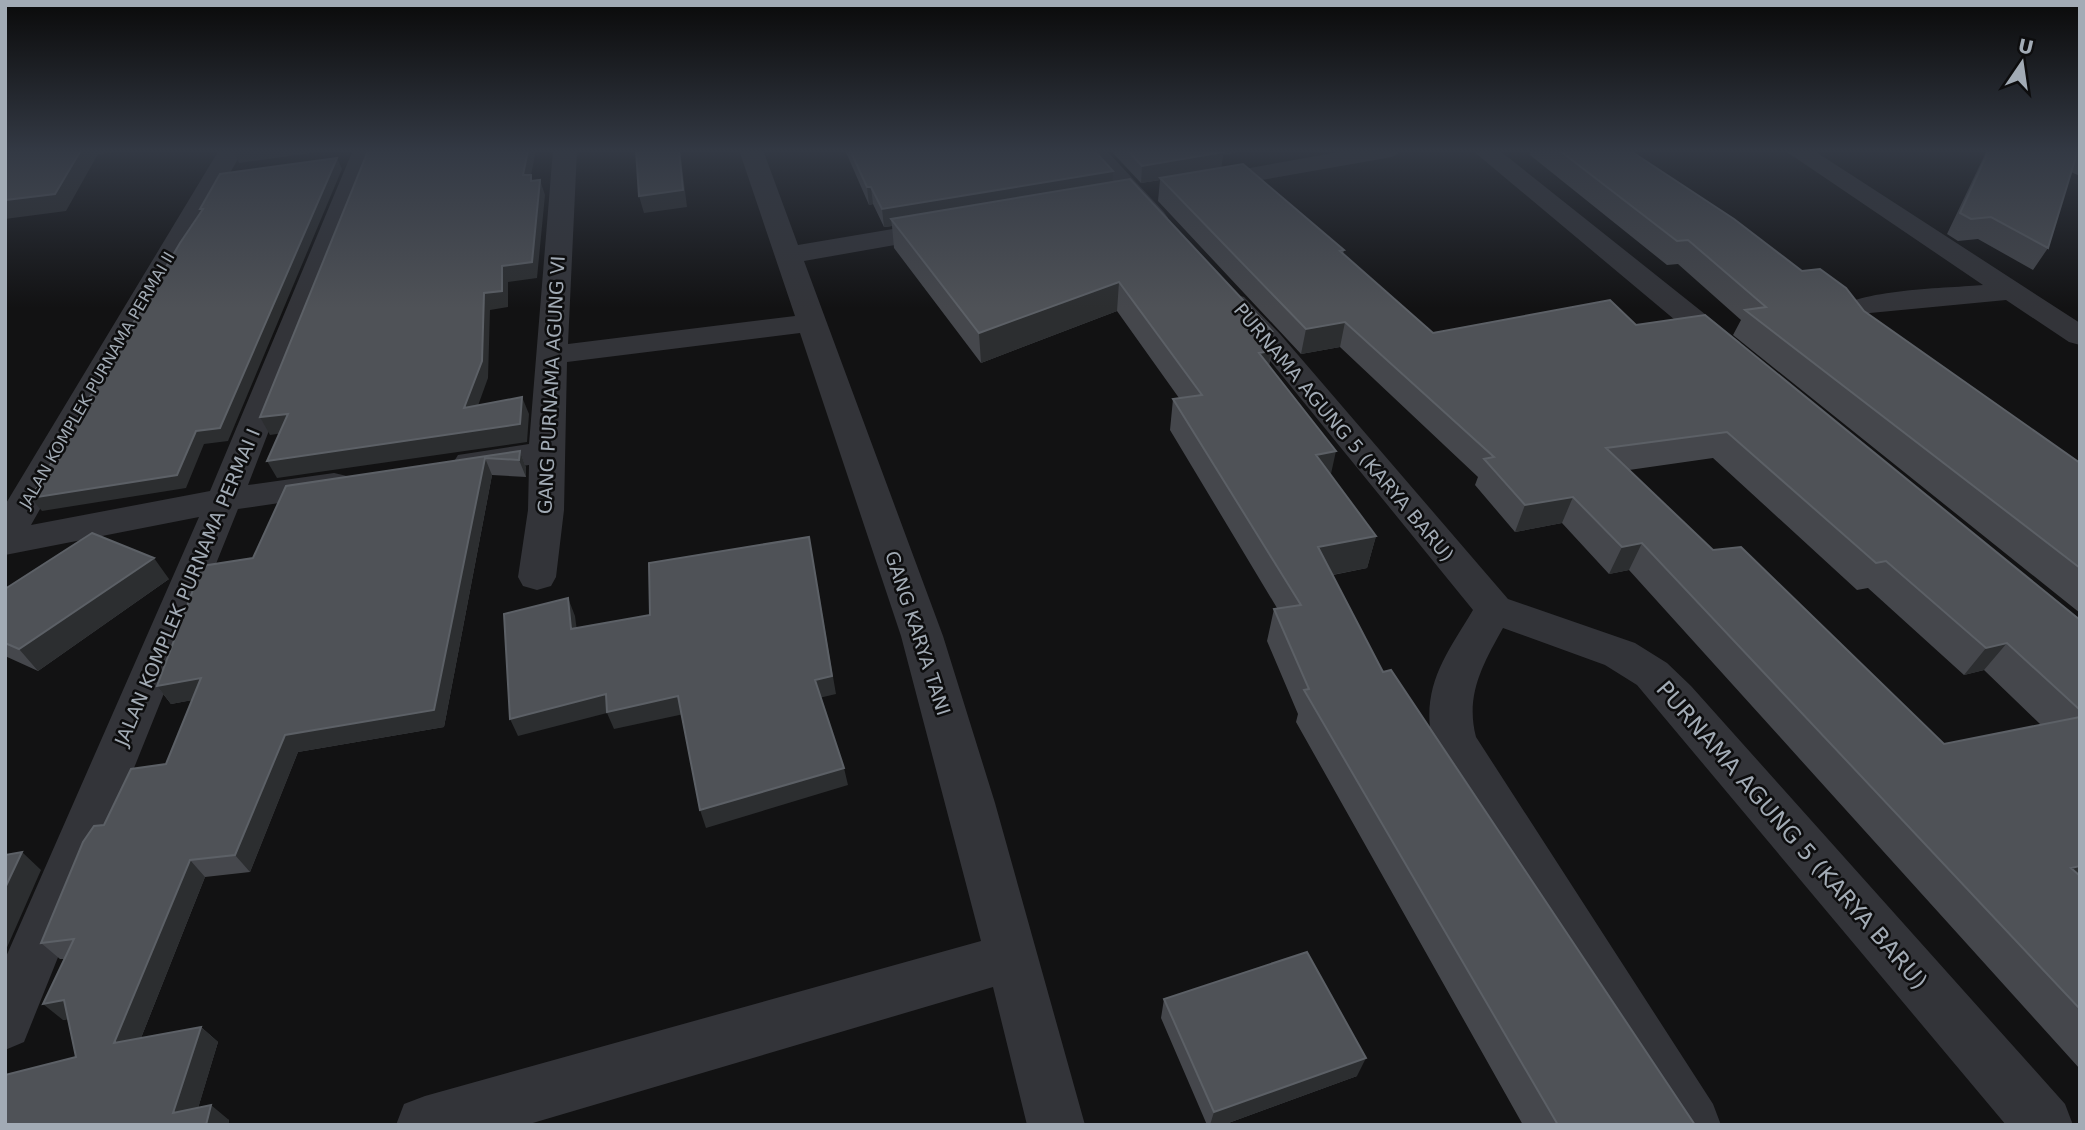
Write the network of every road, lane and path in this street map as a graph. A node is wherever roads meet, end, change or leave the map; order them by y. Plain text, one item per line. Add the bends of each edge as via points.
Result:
1 (208, 203) edge
2 (344, 203) edge
3 (562, 203) edge
4 (770, 203) edge
5 (1140, 203) edge
6 (1548, 203) edge
7 (1877, 203) edge
8 (969, 224) edge
9 (789, 256) junction
10 (2013, 291) junction
11 (2080, 311) edge
12 (2046, 314) junction
13 (813, 323) junction
14 (2080, 336) edge
15 (552, 355) junction
16 (1906, 360) edge
17 (1752, 368) edge
18 (546, 452) junction
19 (439, 468) edge
20 (371, 478) edge
21 (224, 500) junction
22 (5, 540) edge
23 (537, 577) dead end
24 (1494, 609) junction
25 (1012, 957) junction
26 (5, 1023) edge
27 (425, 1125) edge
28 (1056, 1125) edge
29 (1692, 1125) edge
30 (2044, 1125) edge

1 - 22 street, JALAN KOMPLEK PURNAMA PERMAI II
2 - 21 street, JALAN KOMPLEK PURNAMA PERMAI I
3 - 15 street, GANG PURNAMA AGUNG VI
4 - 9 street, GANG KARYA TANI
5 - 24 street, PURNAMA AGUNG 5 (KARYA BARU) via 1269,340
6 - 17 street
7 - 10 street
8 - 9 street
9 - 13 street, GANG KARYA TANI
10 - 12 street
10 - 16 street via 1863,305 1850,312 1863,328
11 - 12 street
12 - 14 street
13 - 15 street
13 - 25 street, GANG KARYA TANI via 922,636
15 - 18 street, GANG PURNAMA AGUNG VI
18 - 19 street
18 - 23 street, GANG PURNAMA AGUNG VI via 546,510
20 - 21 street
21 - 22 street
21 - 26 street, JALAN KOMPLEK PURNAMA PERMAI I
24 - 29 street via 1447,700 1454,741
24 - 30 street, PURNAMA AGUNG 5 (KARYA BARU) via 1620,654 1652,674
25 - 27 street
25 - 28 street, GANG KARYA TANI

